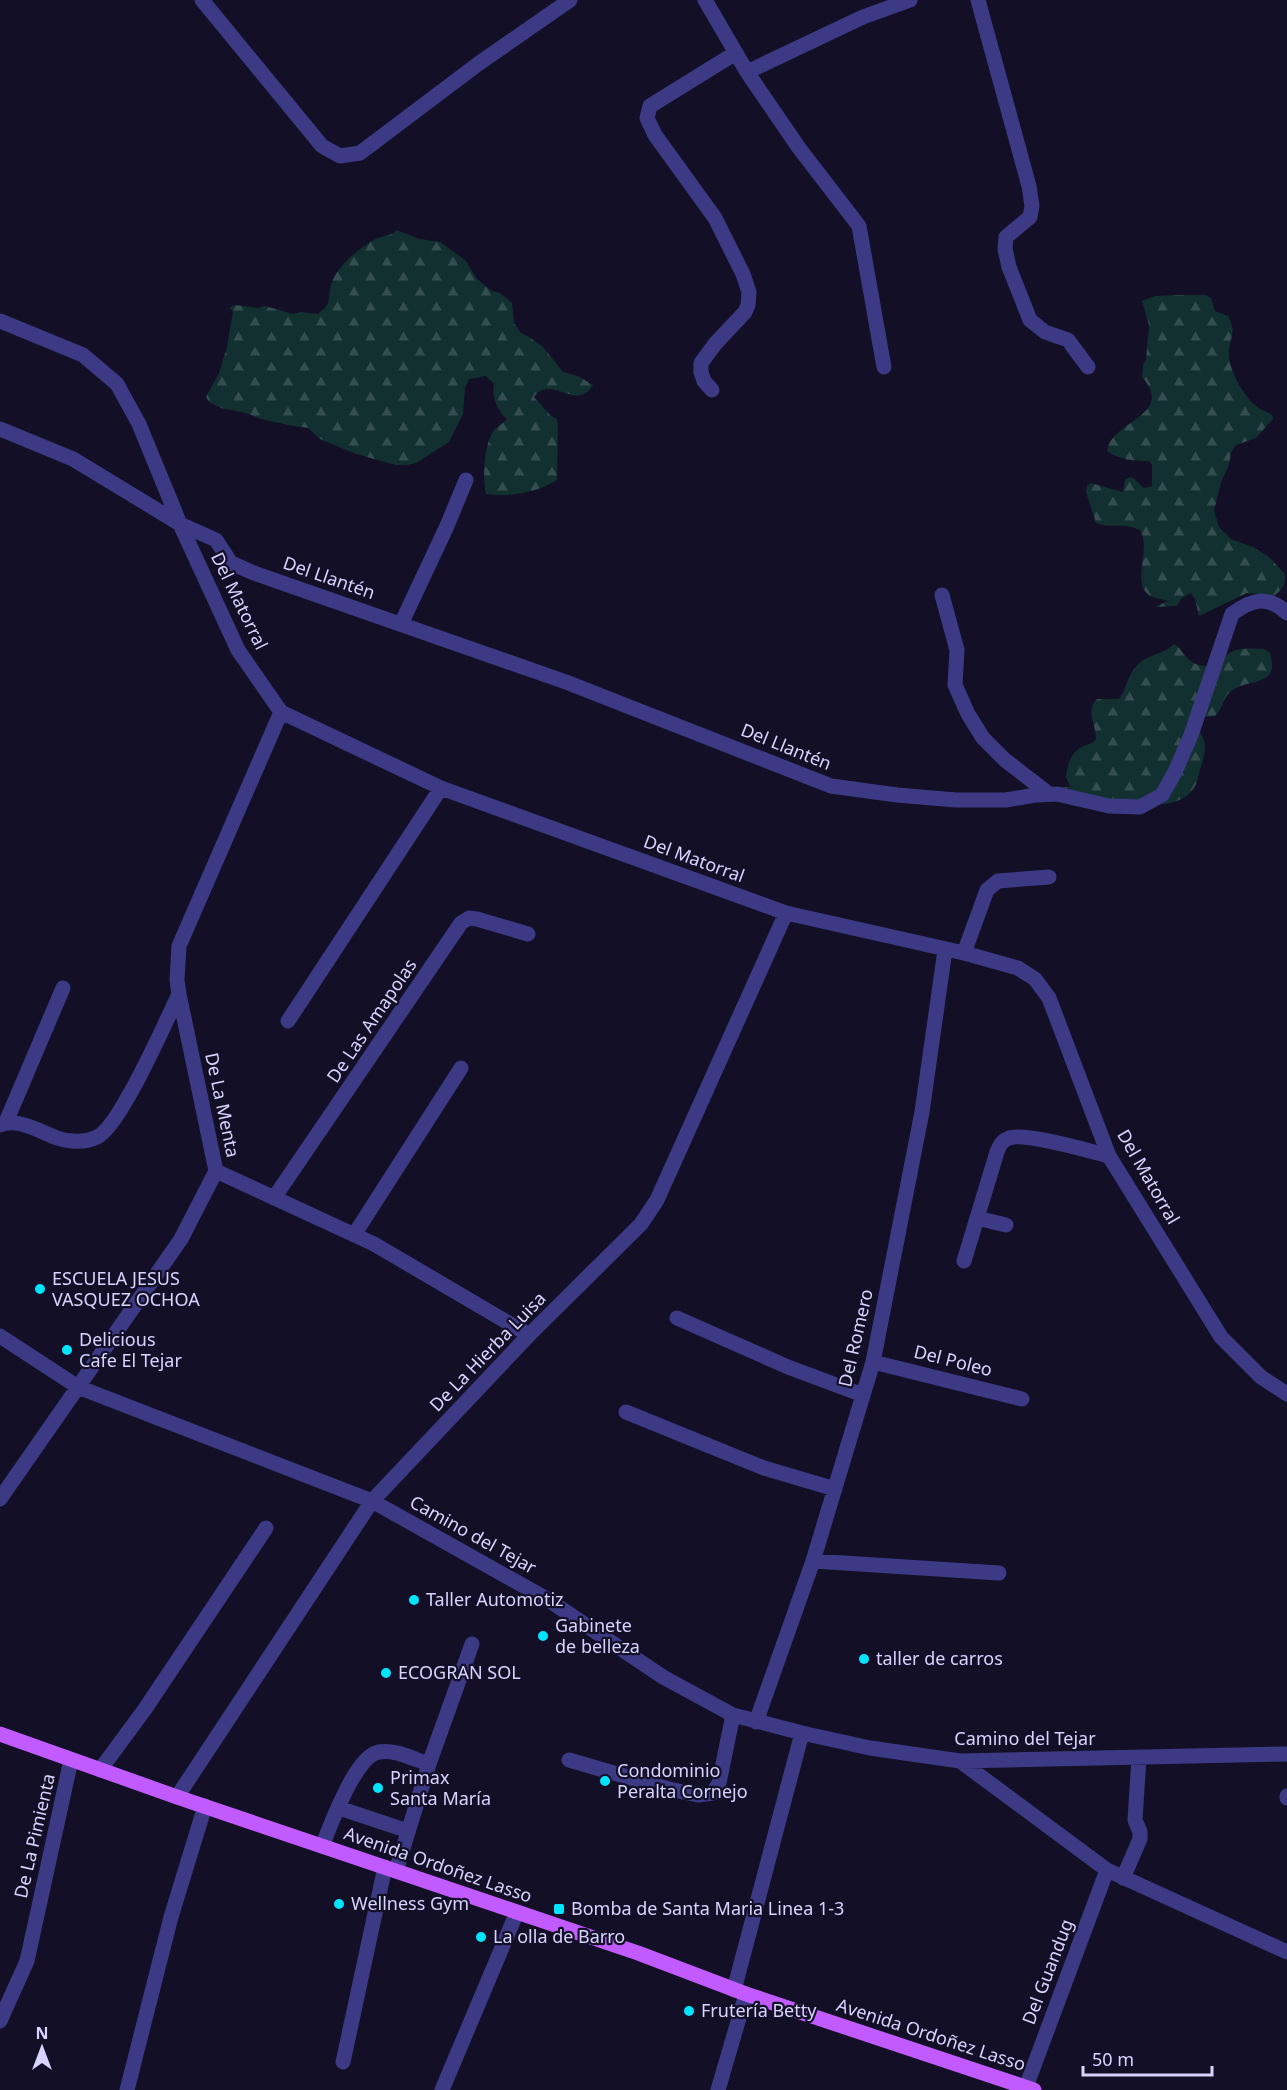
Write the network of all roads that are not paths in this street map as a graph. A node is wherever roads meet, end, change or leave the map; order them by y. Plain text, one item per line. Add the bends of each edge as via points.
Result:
1 (202, 0) edge
2 (570, 0) edge
3 (705, 0) edge
4 (910, 0) edge
5 (978, 0) edge
6 (734, 54) junction
7 (747, 72) junction
8 (0, 321) edge
9 (884, 367) dead end
10 (1088, 367) dead end
11 (712, 390) dead end
12 (0, 429) edge
13 (466, 480) dead end
14 (180, 524) junction
15 (942, 595) dead end
16 (1287, 614) edge
17 (401, 624) junction
18 (281, 712) junction
19 (441, 788) junction
20 (1049, 794) junction
21 (1049, 877) dead end
22 (786, 913) junction
23 (528, 934) dead end
24 (945, 950) junction
25 (964, 953) junction
26 (63, 988) dead end
27 (179, 994) junction
28 (288, 1022) dead end
29 (461, 1068) dead end
30 (3, 1124) edge
31 (1109, 1156) junction
32 (216, 1171) junction
33 (274, 1198) junction
34 (976, 1218) junction
35 (1006, 1225) dead end
36 (354, 1235) junction
37 (964, 1261) dead end
38 (677, 1318) dead end
39 (530, 1335) junction
40 (0, 1336) edge
41 (873, 1362) junction
42 (78, 1387) junction
43 (1287, 1394) edge
44 (863, 1395) junction
45 (1022, 1399) dead end
46 (626, 1412) dead end
47 (835, 1489) junction
48 (0, 1499) edge
49 (372, 1501) junction
50 (266, 1528) dead end
51 (813, 1561) junction
52 (999, 1573) dead end
53 (472, 1644) dead end
54 (733, 1715) junction
55 (756, 1722) junction
56 (802, 1733) junction
57 (0, 1734) edge
58 (1287, 1754) edge
59 (1139, 1758) junction
60 (72, 1760) junction
61 (569, 1760) dead end
62 (960, 1761) junction
63 (429, 1764) junction
64 (100, 1770) junction
65 (177, 1797) junction
66 (205, 1806) junction
67 (339, 1808) junction
68 (408, 1831) junction
69 (322, 1846) junction
70 (390, 1869) junction
71 (1107, 1870) junction
72 (1124, 1878) junction
73 (517, 1912) junction
74 (1287, 1952) edge
75 (740, 1992) junction
76 (0, 2021) edge
77 (343, 2062) dead end
78 (1030, 2089) edge
79 (127, 2090) edge
80 (442, 2090) edge
81 (718, 2090) edge

1 - 2 street via 322,146 340,156 360,153
3 - 6 street
4 - 7 street via 863,17
5 - 10 street via 1032,206 1030,217 1006,237 1009,267 1030,320 1045,332 1068,340
6 - 7 street
6 - 11 street via 650,106 648,118 655,135 715,218 749,292 745,312 701,363 704,381
7 - 9 street via 859,226
8 - 14 street, Del Matorral via 83,355 117,384 139,424
12 - 14 street via 73,459
13 - 17 street
14 - 17 street, Del Llantén via 216,540 231,563 242,568
14 - 18 street, Del Matorral via 238,650
15 - 20 street via 957,650 955,685 968,714 983,738 1005,760
16 - 20 street, Del Llantén via 1261,600 1246,603 1232,614 1191,735 1162,795 1140,807 1109,806
17 - 20 street, Del Llantén via 577,686 831,786 956,800 1006,800
18 - 19 street, Del Matorral
18 - 27 street, De La Menta via 179,946
19 - 22 street, Del Matorral
19 - 28 street
21 - 25 street via 998,881 987,890
22 - 24 street, Del Matorral
22 - 39 street, De La Hierba Luisa via 657,1200 641,1224
23 - 33 street, De Las Amapolas via 477,919 461,922
24 - 25 street, Del Matorral
24 - 41 street, Del Romero via 922,1112
25 - 31 street, Del Matorral via 1018,968 1035,979 1049,998
26 - 30 street
27 - 30 street via 114,1122 99,1137 81,1142 59,1139 26,1126
27 - 32 street, De La Menta
29 - 36 street
31 - 34 street via 1024,1137 1006,1139 996,1152
31 - 43 street, Del Matorral via 1221,1337 1261,1377
32 - 33 street
32 - 42 street, De La Menta via 181,1239
33 - 36 street
34 - 35 street
34 - 37 street
36 - 39 street
38 - 44 street
39 - 49 street, De La Hierba Luisa
40 - 42 street, Camino del Tejar
41 - 44 street, Del Romero
41 - 45 street, Del Poleo
42 - 48 street, De La Menta
42 - 49 street, Camino del Tejar
44 - 47 street, Del Romero
46 - 47 street via 764,1468
47 - 51 street, Del Romero
49 - 54 street, Camino del Tejar via 547,1599 663,1677
49 - 65 street, De La Hierba Luisa
50 - 64 street
51 - 52 street
51 - 55 street, Del Romero
53 - 63 street
54 - 55 street, Camino del Tejar
54 - 61 street via 719,1783 713,1793 698,1795 669,1789
55 - 56 street, Camino del Tejar
56 - 62 street, Camino del Tejar
56 - 75 street
57 - 60 main road, Avenida Ordoñez Lasso
58 - 59 street, Camino del Tejar
59 - 62 street, Camino del Tejar
59 - 72 street via 1135,1820 1140,1839
60 - 64 main road, Avenida Ordoñez Lasso
60 - 76 street, De La Pimienta via 27,1961
62 - 71 street
63 - 67 street via 390,1752 376,1752 365,1760
63 - 68 street
64 - 65 main road, Avenida Ordoñez Lasso
65 - 66 main road, Avenida Ordoñez Lasso
66 - 69 main road, Avenida Ordoñez Lasso
66 - 79 street via 171,1917
67 - 68 street
67 - 69 street
68 - 70 street
69 - 70 main road, Avenida Ordoñez Lasso
70 - 73 main road, Avenida Ordoñez Lasso
70 - 77 street
71 - 72 street
71 - 78 street, Del Guandug
72 - 74 street
73 - 75 main road, Avenida Ordoñez Lasso
73 - 80 street
75 - 78 main road, Avenida Ordoñez Lasso
75 - 81 street

